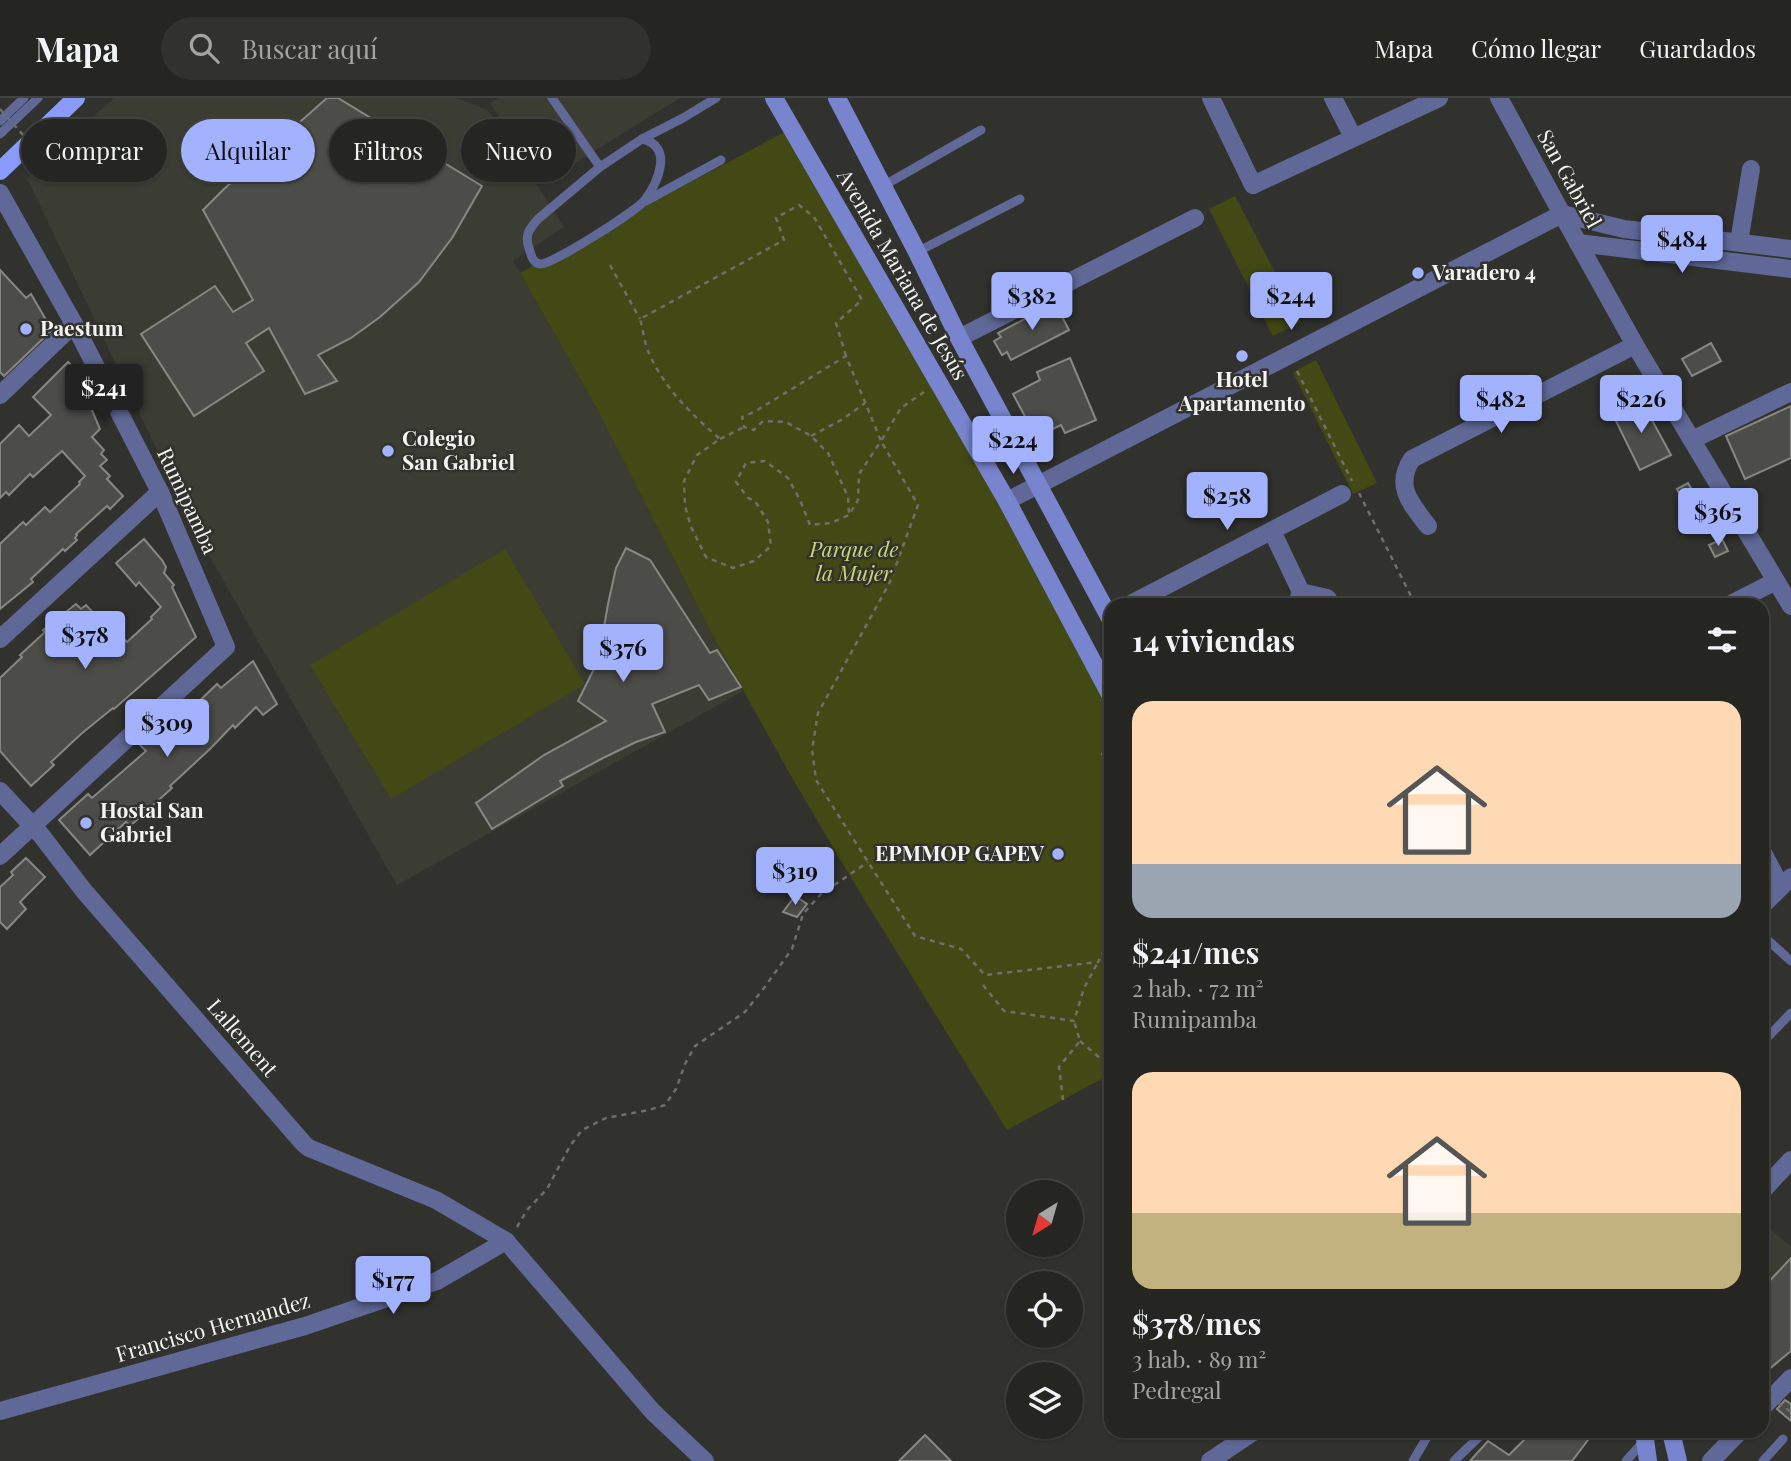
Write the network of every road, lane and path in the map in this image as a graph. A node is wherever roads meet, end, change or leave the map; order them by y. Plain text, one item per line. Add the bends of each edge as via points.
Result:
1 (24, 98) edge
2 (38, 98) edge
3 (76, 98) edge
4 (552, 98) edge
5 (716, 98) edge
6 (774, 98) edge
7 (1211, 98) edge
8 (1333, 98) edge
9 (1439, 98) edge
10 (1499, 98) edge
11 (840, 99) edge
12 (0, 109) edge
13 (0, 121) edge
14 (981, 130) dead end
15 (21, 133) edge
16 (0, 134) edge
17 (1353, 137) junction
18 (642, 139) junction
19 (721, 160) dead end
20 (600, 167) junction
21 (1751, 169) dead end
22 (0, 171) edge
23 (883, 186) junction
24 (0, 192) edge
25 (1020, 199) dead end
26 (644, 202) junction
27 (1562, 214) junction
28 (1195, 218) dead end
29 (1738, 242) junction
30 (1578, 243) junction
31 (1791, 249) edge
32 (917, 252) junction
33 (610, 265) dead end
34 (1787, 268) edge
35 (1791, 287) edge
36 (640, 319) junction
37 (74, 324) junction
38 (959, 338) junction
39 (1635, 345) junction
40 (846, 356) junction
41 (938, 383) junction
42 (1791, 392) edge
43 (0, 395) edge
44 (865, 402) junction
45 (744, 427) junction
46 (811, 436) junction
47 (720, 439) junction
48 (881, 440) junction
49 (1692, 440) junction
50 (1038, 484) junction
51 (160, 492) junction
52 (1342, 494) dead end
53 (1007, 501) junction
54 (849, 515) junction
55 (1428, 526) dead end
56 (1272, 531) junction
57 (1776, 581) junction
58 (1142, 598) edge
59 (1298, 598) edge
60 (1743, 598) edge
61 (1104, 605) edge
62 (1791, 606) edge
63 (0, 639) edge
64 (1104, 683) edge
65 (0, 791) edge
66 (33, 825) junction
67 (0, 856) edge
68 (1769, 860) edge
69 (868, 862) junction
70 (1786, 882) edge
71 (1769, 899) edge
72 (1769, 941) edge
73 (1104, 950) edge
74 (1791, 961) edge
75 (1098, 962) junction
76 (983, 985) dead end
77 (1791, 1013) edge
78 (1074, 1021) junction
79 (1769, 1036) edge
80 (1080, 1041) junction
81 (1104, 1059) edge
82 (1063, 1100) dead end
83 (1791, 1160) edge
84 (1769, 1184) edge
85 (506, 1241) junction
86 (1791, 1378) edge
87 (1769, 1396) edge
88 (1769, 1401) edge
89 (0, 1411) edge
90 (1791, 1412) edge
91 (1244, 1438) edge
92 (1426, 1438) edge
93 (1478, 1438) edge
94 (1643, 1438) edge
95 (1644, 1438) edge
96 (1672, 1438) edge
97 (1733, 1438) edge
98 (1783, 1439) dead end
99 (705, 1461) edge
100 (1210, 1461) edge
101 (1413, 1461) edge
102 (1454, 1461) edge
103 (1626, 1461) edge
104 (1648, 1461) edge
105 (1678, 1461) edge
106 (1711, 1461) edge
107 (1763, 1461) edge

1 - 13 lane
2 - 16 lane
3 - 22 main road
4 - 20 lane
5 - 18 lane
6 - 41 main road, Avenida Mariana de Jesús
7 - 17 street via 1253,185
8 - 17 street
9 - 17 street
10 - 27 street, San Gabriel
11 - 23 main road, Avenida Mariana de Jesús
12 - 15 path, bridge
14 - 23 lane
18 - 20 lane
18 - 26 lane via 654,142 662,157
19 - 26 lane
20 - 26 lane via 529,229 527,243 535,262 545,264 565,254
21 - 29 street
23 - 32 main road, Avenida Mariana de Jesús
24 - 37 street, Rumipamba
25 - 32 lane
27 - 29 street via 1624,229
27 - 30 street, San Gabriel
27 - 50 street
28 - 38 street
29 - 31 street
30 - 34 street
30 - 39 street, San Gabriel
32 - 38 main road, Avenida Mariana de Jesús
33 - 36 path
34 - 35 street
36 - 40 path via 784,240 776,218 799,205 814,217 862,300 836,323
36 - 47 path via 648,350 670,388
37 - 43 street
37 - 51 street, Rumipamba
38 - 50 main road, Avenida Mariana de Jesús
39 - 49 street, San Gabriel
39 - 55 street via 1412,459 1404,491
40 - 44 path
40 - 45 path via 742,417
41 - 48 path via 901,408
41 - 53 main road, Avenida Mariana de Jesús
42 - 49 street
44 - 46 path
44 - 48 path
45 - 46 path via 754,430 763,421 786,422
45 - 47 path
46 - 54 path via 828,453 848,497
47 - 54 path via 697,455 684,481 691,527 706,557 733,568 754,561 771,546 768,522 736,482 746,463 765,461 788,478 810,525
48 - 54 path via 859,474 858,500
48 - 69 path via 918,505 890,582 818,713 812,750 816,780
49 - 57 street, San Gabriel
50 - 53 street
50 - 61 main road, Avenida Mariana de Jesús
51 - 63 street
51 - 66 street, Rumipamba via 226,647
52 - 56 street
53 - 64 main road, Avenida Mariana de Jesús
56 - 58 street
56 - 59 street
57 - 60 street
57 - 62 street, San Gabriel
65 - 66 street, Lallement
66 - 67 street
66 - 85 street, Lallement via 84,891 309,1149 436,1200
68 - 70 street
69 - 75 path via 915,936 961,949 985,975
69 - 85 path via 821,894 803,914 792,949 764,988 745,1012 695,1045 665,1105 606,1118 582,1130 547,1189
70 - 71 street
72 - 74 lane
73 - 75 path
75 - 78 path
76 - 78 path via 1004,1011
77 - 79 lane
78 - 80 path
80 - 81 path
80 - 82 path via 1059,1066
83 - 84 street
85 - 89 street, Francisco Hernandez via 437,1281 305,1326
85 - 99 street via 653,1412
86 - 88 street
87 - 90 path, bridge
91 - 100 street
92 - 101 lane
93 - 102 lane
94 - 103 lane
95 - 104 main road
96 - 105 main road
97 - 106 street
98 - 107 lane

